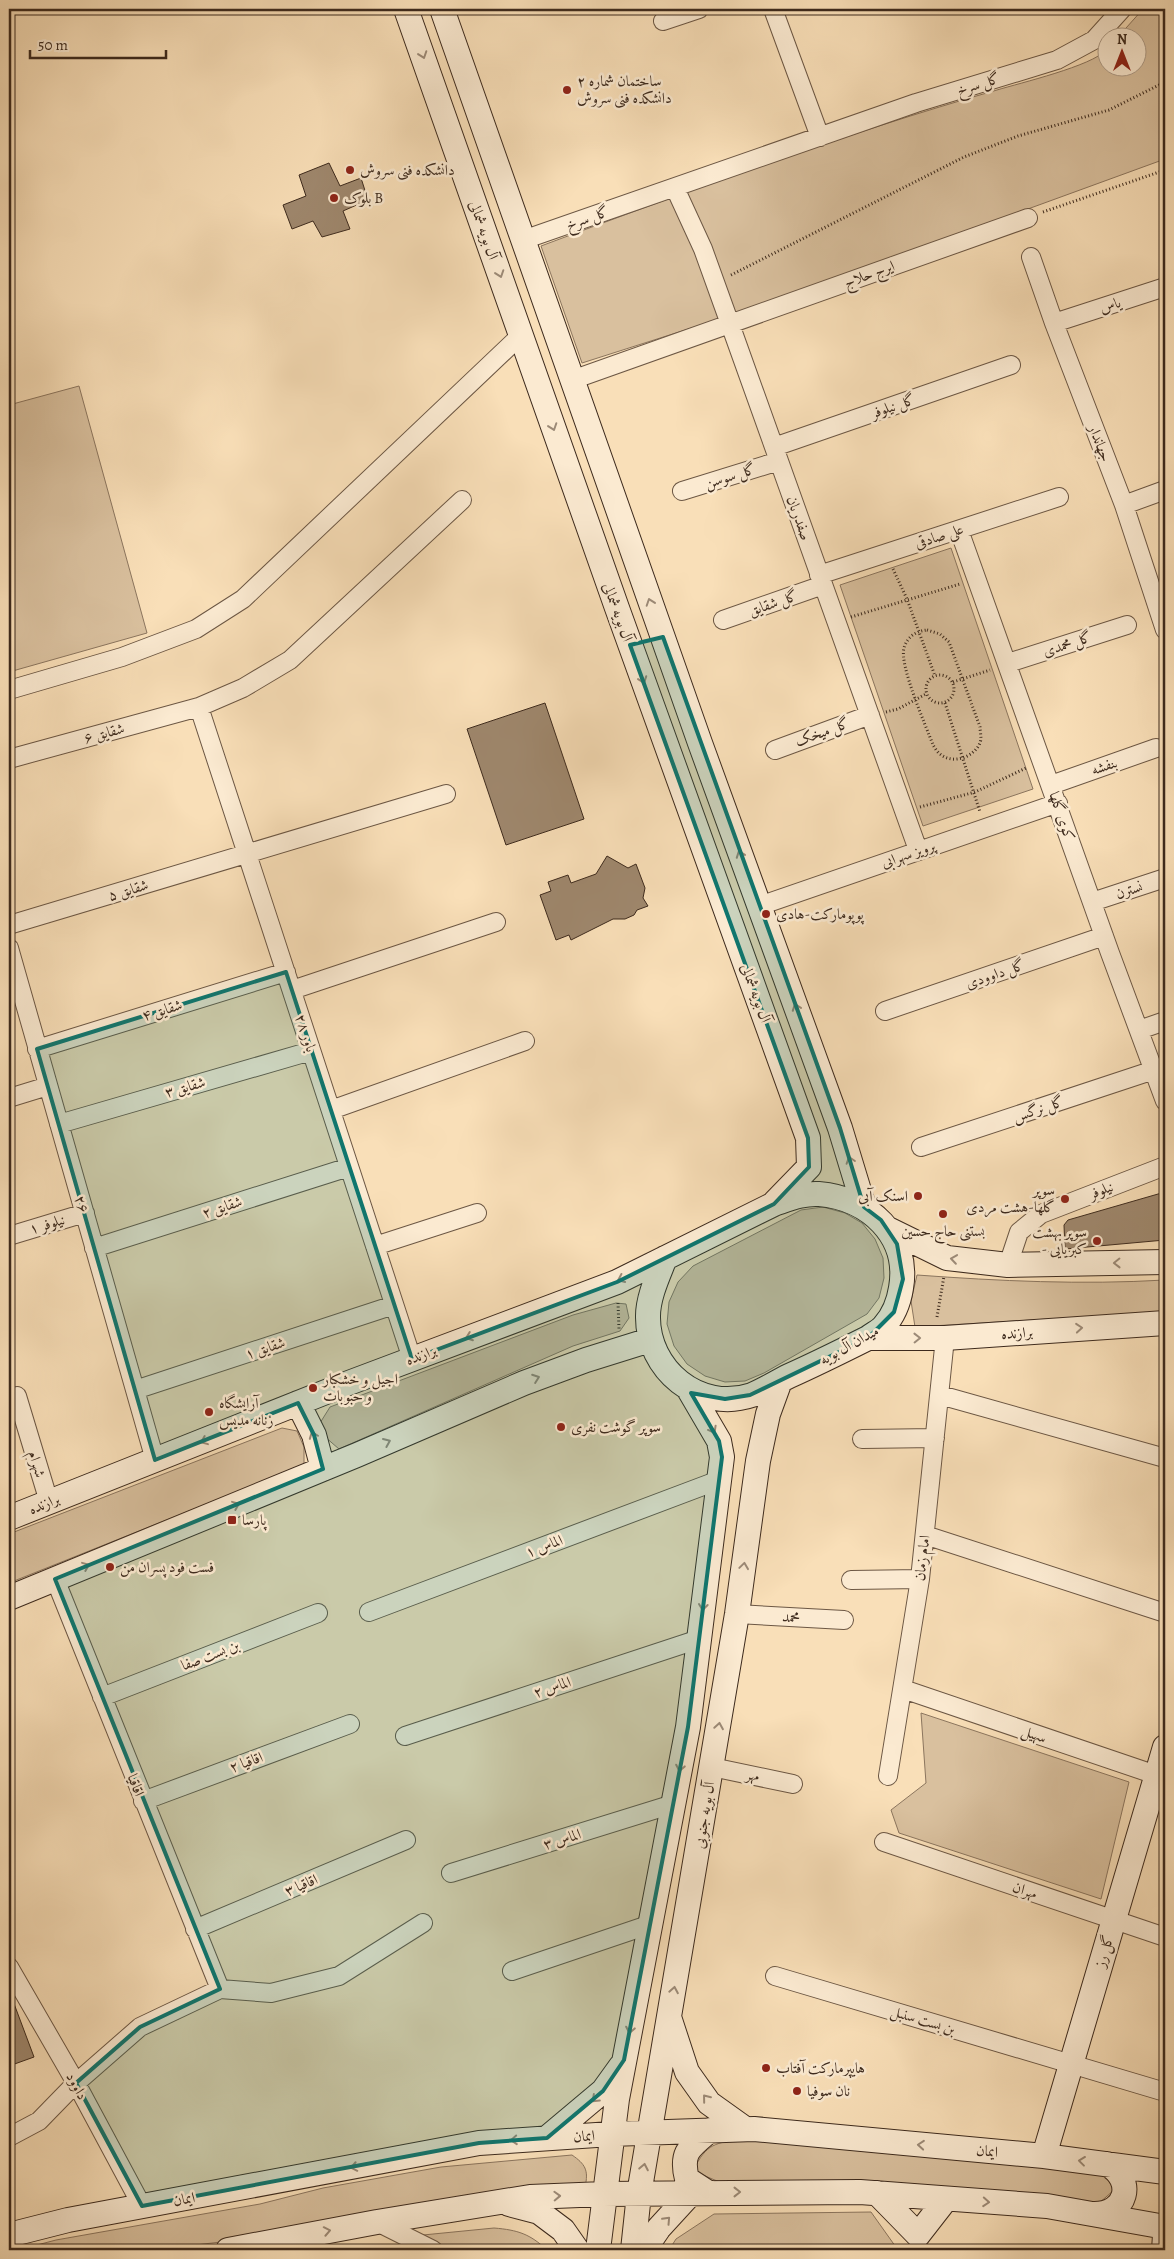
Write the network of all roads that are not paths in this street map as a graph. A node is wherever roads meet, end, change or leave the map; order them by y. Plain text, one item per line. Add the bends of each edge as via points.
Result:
1 (406, 9) edge
2 (442, 9) edge
3 (698, 9) edge
4 (773, 9) edge
5 (1122, 9) edge
6 (662, 21) dead end
7 (469, 86) junction
8 (437, 97) junction
9 (820, 137) junction
10 (675, 188) junction
11 (1028, 218) road end
12 (523, 240) junction
13 (1030, 257) dead end
14 (1165, 287) edge
15 (1054, 323) junction
16 (730, 324) junction
17 (521, 334) junction
18 (1011, 365) dead end
19 (572, 380) junction
20 (776, 454) junction
21 (1165, 490) edge
22 (682, 491) dead end
23 (1059, 498) dead end
24 (462, 500) dead end
25 (1124, 505) junction
26 (960, 530) junction
27 (821, 580) junction
28 (1159, 593) edge
29 (723, 620) dead end
30 (1127, 625) dead end
31 (1165, 630) edge
32 (662, 637) junction
33 (630, 645) junction
34 (1008, 663) junction
35 (9, 690) edge
36 (199, 707) junction
37 (870, 715) junction
38 (1156, 748) dead end
39 (775, 750) dead end
40 (9, 760) edge
41 (1051, 785) junction
42 (446, 794) dead end
43 (1058, 803) junction
44 (918, 850) junction
45 (247, 854) junction
46 (1165, 878) edge
47 (1092, 902) junction
48 (759, 906) junction
49 (496, 922) dead end
50 (9, 925) edge
51 (1104, 936) junction
52 (9, 948) edge
53 (286, 972) junction
54 (292, 990) junction
55 (885, 1011) dead end
56 (1165, 1021) edge
57 (1139, 1030) junction
58 (525, 1041) dead end
59 (38, 1048) junction
60 (311, 1051) junction
61 (1154, 1070) junction
62 (48, 1086) junction
63 (9, 1098) edge
64 (1165, 1101) edge
65 (331, 1110) junction
66 (59, 1124) junction
67 (921, 1147) dead end
68 (1165, 1166) edge
69 (349, 1167) junction
70 (774, 1204) junction
71 (864, 1207) junction
72 (84, 1213) junction
73 (476, 1213) dead end
74 (888, 1229) junction
75 (9, 1236) edge
76 (375, 1246) junction
77 (94, 1248) junction
78 (665, 1258) junction
79 (1165, 1262) edge
80 (1008, 1265) junction
81 (394, 1305) junction
82 (1165, 1323) edge
83 (868, 1338) junction
84 (939, 1338) junction
85 (650, 1340) junction
86 (412, 1359) junction
87 (780, 1381) junction
88 (688, 1388) junction
89 (135, 1390) junction
90 (940, 1395) junction
91 (17, 1396) dead end
92 (298, 1403) junction
93 (935, 1438) junction
94 (862, 1439) dead end
95 (1165, 1458) edge
96 (155, 1460) junction
97 (323, 1469) junction
98 (719, 1480) junction
99 (49, 1502) junction
100 (9, 1518) edge
101 (925, 1535) junction
102 (55, 1579) junction
103 (920, 1579) junction
104 (851, 1580) dead end
105 (9, 1598) edge
106 (318, 1612) dead end
107 (369, 1612) dead end
108 (1165, 1613) edge
109 (737, 1614) junction
110 (844, 1620) dead end
111 (699, 1638) junction
112 (903, 1689) junction
113 (102, 1697) junction
114 (350, 1724) dead end
115 (406, 1736) dead end
116 (1165, 1747) edge
117 (712, 1767) junction
118 (888, 1776) dead end
119 (1161, 1776) edge
120 (793, 1784) dead end
121 (143, 1801) junction
122 (673, 1804) junction
123 (406, 1840) dead end
124 (884, 1842) dead end
125 (451, 1873) dead end
126 (1114, 1920) junction
127 (423, 1923) dead end
128 (651, 1924) junction
129 (195, 1929) junction
130 (1165, 1937) edge
131 (9, 1967) edge
132 (512, 1971) dead end
133 (775, 1976) dead end
134 (220, 1989) junction
135 (669, 2016) junction
136 (624, 2060) junction
137 (1071, 2064) junction
138 (76, 2083) junction
139 (1165, 2092) edge
140 (744, 2128) junction
141 (710, 2130) junction
142 (611, 2134) junction
143 (650, 2134) junction
144 (582, 2136) junction
145 (9, 2137) edge
146 (547, 2138) junction
147 (1044, 2156) junction
148 (1107, 2164) junction
149 (1165, 2172) edge
150 (700, 2192) junction
151 (593, 2194) junction
152 (639, 2194) junction
153 (877, 2194) junction
154 (946, 2199) junction
155 (500, 2202) junction
156 (142, 2206) junction
157 (1093, 2214) junction
158 (377, 2222) junction
159 (1165, 2227) edge
160 (9, 2235) edge
161 (1165, 2235) edge
162 (917, 2243) edge
163 (228, 2250) edge
164 (433, 2250) edge
165 (577, 2250) edge
166 (598, 2250) edge
167 (633, 2250) edge
168 (644, 2250) edge
169 (1164, 2250) edge

1 -> 8 main road, آل بویه شمالی
2 - 7 main road
3 - 6 street
4 - 9 street
5 - 9 street, گل سرخ via 1094,40 1057,60 916,103
7 - 8 main road
7 - 12 main road
8 -> 17 main road, آل بویه شمالی
9 - 10 street, گل سرخ
10 - 12 street, گل سرخ
10 - 16 street, صفدریان via 703,249
11 - 16 street, ایرج حلاج
12 - 19 main road
13 - 15 street, جهاندار
14 - 15 street, یاس
15 - 25 street, جهاندار
16 - 19 street, ایرج حلاج
16 - 20 street, صفدریان
17 -> 33 main road, آل بویه شمالی
17 - 35 street via 244,599 196,629 122,657
18 - 20 street, گل نیلوفر
32 -> 19 main road
20 - 22 street, گل سوسن
20 - 27 street, صفدریان
21 - 25 street
23 - 26 street, علی صادقی
24 - 36 street, شقایق ۶ via 290,660 244,688
25 - 28 street, جهاندار
26 - 27 street, علی صادقی via 886,553
26 - 34 street, کوی گلها
27 - 29 street, گل شقایق
27 - 37 street, صفدریان
28 - 31 street, جهاندار
30 - 34 street, گل محمدی
32 - 33 main road
48 -> 32 main road
33 -> 70 main road, آل بویه شمالی via 808,1138 809,1167
34 - 41 street, کوی گلها
36 - 40 street, شقایق ۶
36 - 45 street, باور ۲۸
37 - 39 street, گل میخک
37 - 44 street, صفدریان
38 - 41 street, بنفشه
41 - 43 street, کوی گلها
42 - 45 street, شقایق ۵
43 - 44 street, پرویز سهرابی
43 - 47 street, کوی گلها
44 - 48 street, پرویز سهرابی
45 - 50 street, شقایق ۵
45 - 53 street, باور ۲۸
46 - 47 street, نسترن
47 - 51 street, کوی گلها
71 -> 48 main road via 840,1128
49 - 54 street
51 - 55 street, گل داوودی
51 - 57 street, کوی گلها
52 - 59 street, ۲۶
53 - 54 street, باور ۲۸
53 - 59 street, شقایق ۴
54 - 60 street, باور ۲۸
56 - 57 street
57 - 61 street, کوی گلها
58 - 65 street
59 - 62 street, ۲۶
60 - 65 street, باور ۲۸
60 - 66 street, شقایق ۳
61 - 64 street, کوی گلها
61 - 67 street, گل نرگس
62 - 63 street
62 - 66 street, ۲۶
65 - 69 street, باور ۲۸
66 - 72 street, ۲۶
68 - 80 street, نیلوفر via 1041,1214 1019,1232
69 - 76 street, باور ۲۸
69 - 77 street, شقایق ۲
70 - 71 main road, میدان آل بویه via 800,1195 818,1194 849,1200
70 - 78 main road, میدان آل بویه
71 - 74 main road, میدان آل بویه
72 - 75 street, نیلوفر ۱
72 - 77 street, ۲۶
73 - 76 street
80 -> 74 main road via 947,1258
74 - 83 main road, میدان آل بویه via 902,1261 900,1296 884,1326
76 - 81 street, باور ۲۸
77 - 89 street, ۲۶
78 - 85 main road, میدان آل بویه via 648,1315
78 -> 86 main road, برازنده via 617,1282
79 -> 80 main road
81 - 86 street, باور ۲۸
81 - 89 street, شقایق ۱
84 -> 82 main road, برازنده
83 -> 84 main road, برازنده
83 - 87 main road, میدان آل بویه
84 - 90 street, امام زمان
85 - 88 main road, میدان آل بویه via 660,1364
97 -> 85 main road via 524,1383
86 - 92 main road, برازنده
87 - 88 main road, میدان آل بویه via 750,1395 725,1399 700,1395
109 -> 87 main road, آل بویه جنوبی via 758,1461 768,1414
88 -> 98 main road, آل بویه جنوبی via 719,1441 722,1458
89 - 96 street, ۲۶
90 - 93 street, امام زمان
90 - 95 street
91 - 99 street, شهرام
92 -> 96 main road, برازنده
97 -> 92 main road via 314,1435
93 - 94 street
93 - 101 street, امام زمان
96 - 99 main road, برازنده
102 -> 97 main road
98 - 107 street, الماس ۱
98 -> 111 main road, آل بویه جنوبی
99 - 100 main road, برازنده
101 - 103 street, امام زمان
101 - 108 street
102 - 105 main road
102 - 113 street, اقاقیا
103 - 104 street
103 - 112 street, امام زمان
106 - 113 street, بن بست صفا
109 - 110 street, محمد
117 -> 109 main road, آل بویه جنوبی
111 - 115 street, الماس ۲
111 -> 122 main road, آل بویه جنوبی via 688,1727
112 - 118 street, امام زمان
112 - 119 street, سهیل
113 - 121 street, اقاقیا
114 - 121 street, اقاقیا ۲
116 - 119 main road, گل رز
117 - 120 street, مهر
135 -> 117 main road, آل بویه جنوبی
119 - 126 main road, گل رز
121 - 129 street, اقاقیا
122 - 125 street, الماس ۳
122 - 128 main road, آل بویه جنوبی
123 - 129 street, اقاقیا ۳
124 - 126 street, مهران
126 - 130 street, مهران
126 - 137 main road, گل رز
127 - 134 street via 339,1976 271,1993
128 - 132 street
128 -> 136 main road, آل بویه جنوبی
129 - 134 street, اقاقیا
131 - 138 street, داوود
133 - 137 street, بن بست سنبل
134 - 138 street via 140,2027
140 -> 135 main road via 708,2103 692,2080
135 - 143 main road, آل بویه جنوبی
136 - 142 main road, آل بویه جنوبی
136 -> 146 main road via 603,2091
137 - 139 street, بن بست سنبل
137 - 147 main road, گل رز
138 - 145 street via 39,2121
138 - 156 street, داوود
140 - 141 main road, ایمان
147 -> 140 main road, ایمان
141 - 143 main road, ایمان
141 - 150 main road via 686,2152 684,2166 687,2179
142 - 143 main road, ایمان
142 - 144 main road, ایمان
142 - 151 main road, آل بویه جنوبی
152 -> 143 main road, آل بویه جنوبی
144 - 146 main road, ایمان
144 - 151 main road via 593,2149 597,2166
146 -> 156 main road, ایمان via 479,2143
148 -> 147 main road, ایمان
148 - 149 main road, ایمان
148 - 157 main road via 1122,2176 1124,2195 1112,2211 1103,2215
150 - 152 main road
150 -> 153 main road
168 -> 150 main road via 660,2228
151 - 152 main road
155 -> 151 main road via 530,2196
151 - 166 main road, آل بویه جنوبی
152 - 167 main road, آل بویه جنوبی
153 - 154 main road
153 - 162 main road
154 -> 157 main road via 1047,2206
154 - 162 main road
155 - 158 main road
155 - 165 main road via 539,2212 563,2230
156 - 160 main road, ایمان
157 - 159 main road
163 -> 158 main road
158 - 164 street
161 - 169 main road

